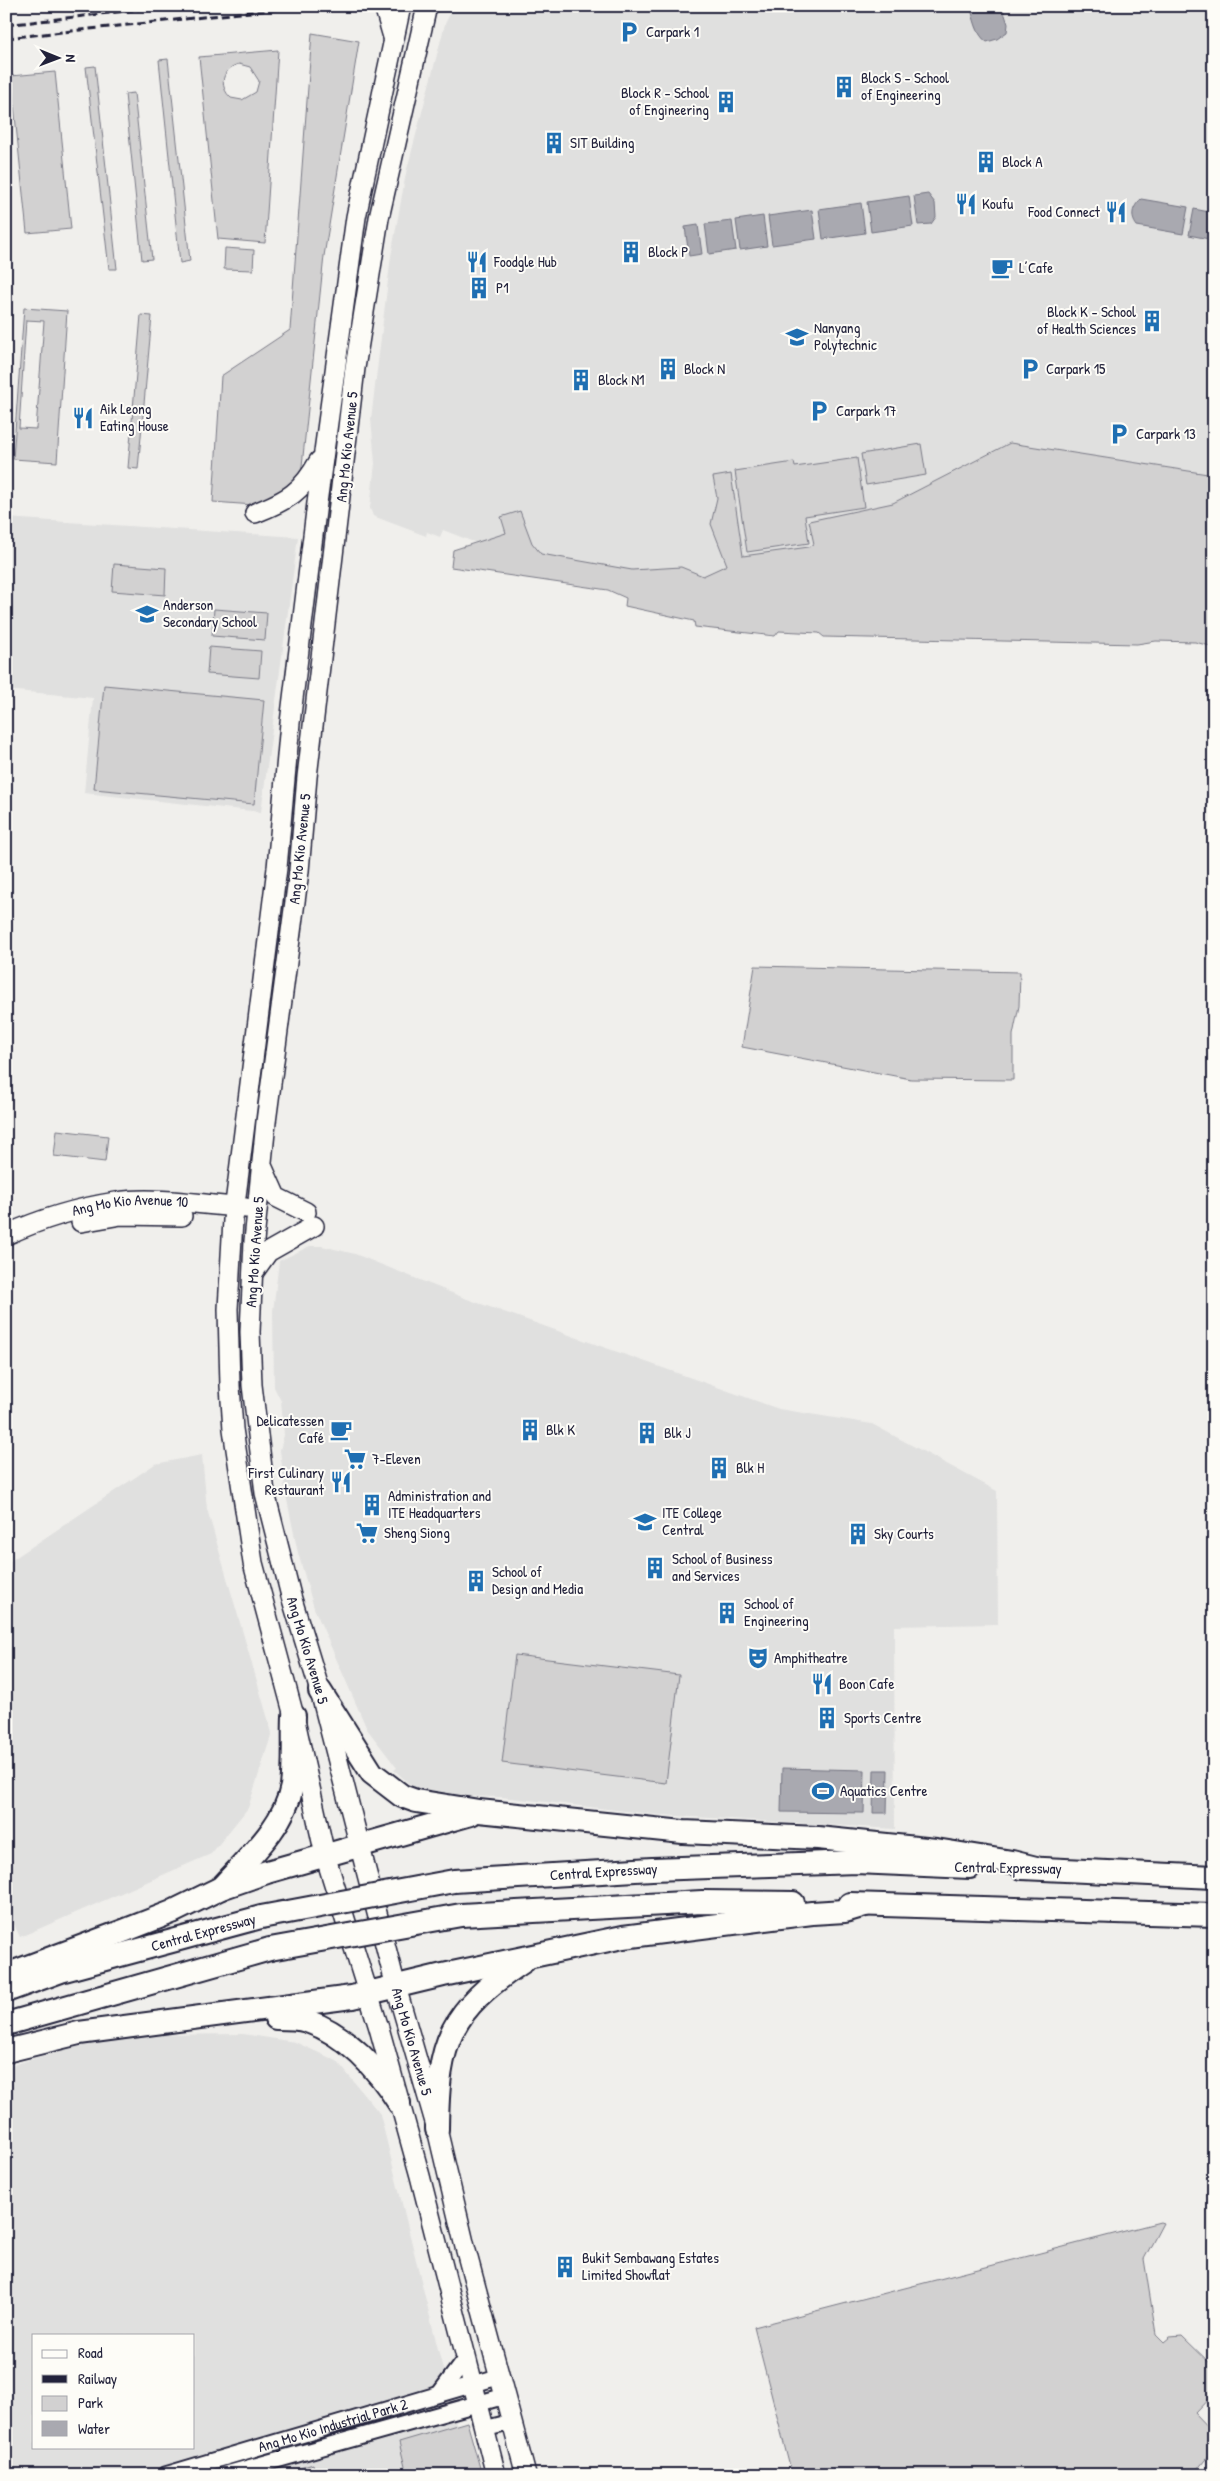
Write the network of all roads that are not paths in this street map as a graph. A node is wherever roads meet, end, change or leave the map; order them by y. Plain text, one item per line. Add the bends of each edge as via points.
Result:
1 (384, 6) edge
2 (401, 6) edge
3 (427, 6) edge
4 (393, 38) junction
5 (324, 453) junction
6 (255, 513) dead end
7 (277, 868) junction
8 (299, 871) junction
9 (262, 1166) junction
10 (234, 1214) junction
11 (256, 1216) junction
12 (6, 1235) edge
13 (6, 1248) edge
14 (252, 1272) junction
15 (320, 1691) junction
16 (294, 1716) junction
17 (479, 1811) junction
18 (359, 1845) junction
19 (325, 1855) junction
20 (1036, 1868) junction
21 (1214, 1877) edge
22 (221, 1888) junction
23 (865, 1905) junction
24 (1214, 1915) edge
25 (534, 1955) junction
26 (6, 1975) edge
27 (396, 1986) junction
28 (6, 1991) edge
29 (368, 1994) junction
30 (238, 2014) junction
31 (6, 2024) edge
32 (6, 2051) edge
33 (399, 2103) junction
34 (437, 2129) junction
35 (466, 2358) junction
36 (501, 2376) junction
37 (472, 2384) junction
38 (440, 2393) junction
39 (506, 2396) junction
40 (478, 2405) junction
41 (512, 2422) junction
42 (484, 2429) junction
43 (165, 2475) edge
44 (223, 2475) edge
45 (496, 2475) edge
46 (526, 2475) edge

1 - 4 main road
2 - 4 main road, Ang Mo Kio Avenue 5
3 - 8 main road, Ang Mo Kio Avenue 5 via 379,218 363,309 307,777
4 - 5 main road, Ang Mo Kio Avenue 5 via 356,216
5 - 6 main road via 296,494
5 - 7 main road, Ang Mo Kio Avenue 5 via 290,723
7 - 8 main road via 285,876
7 - 10 main road, Ang Mo Kio Avenue 5
8 - 9 main road, Ang Mo Kio Avenue 5
9 - 11 main road, Ang Mo Kio Avenue 5
9 - 14 main road via 276,1197 310,1219 268,1252
10 - 11 main road, Ang Mo Kio Avenue 10
10 - 12 main road, Ang Mo Kio Avenue 10 via 141,1200 117,1202 60,1214
10 - 13 main road, Ang Mo Kio Avenue 10 via 121,1215 64,1226
10 - 16 main road, Ang Mo Kio Avenue 5 via 228,1309 233,1429 253,1563
11 - 14 main road, Ang Mo Kio Avenue 5
14 - 15 main road, Ang Mo Kio Avenue 5 via 252,1385 265,1493 291,1596
15 - 17 highway via 372,1773 402,1796
15 - 18 main road, Ang Mo Kio Avenue 5
16 - 19 main road, Ang Mo Kio Avenue 5
16 - 22 highway via 292,1788 285,1806 279,1820
17 - 18 highway
17 - 20 highway via 683,1832 818,1838 926,1849
18 - 19 highway
18 - 27 main road, Ang Mo Kio Avenue 5
19 - 22 highway
19 - 29 main road, Ang Mo Kio Avenue 5
20 - 21 highway, Central Expressway
20 - 28 highway, Central Expressway, bridge via 856,1862 652,1869 454,1881 261,1917 61,1971
22 - 26 highway via 163,1916
23 - 24 highway
23 - 25 highway via 845,1911 623,1937
23 - 31 highway, bridge via 702,1902 461,1915 270,1949
25 - 27 highway
25 - 34 highway via 494,1981 459,2017 441,2059
27 - 29 highway
27 - 34 main road, Ang Mo Kio Avenue 5
29 - 30 highway
29 - 33 main road, Ang Mo Kio Avenue 5
30 - 32 highway via 79,2033
30 - 33 highway via 306,2020 334,2033 377,2071
33 - 35 main road, Ang Mo Kio Avenue 5
34 - 36 main road, Ang Mo Kio Avenue 5
35 - 37 main road, Ang Mo Kio Avenue 5
35 - 38 street
36 - 37 street, Ang Mo Kio Industrial Park 2
36 - 39 main road, Ang Mo Kio Avenue 5
37 - 38 street, Ang Mo Kio Industrial Park 2
37 - 40 main road, Ang Mo Kio Avenue 5
38 - 43 street, Ang Mo Kio Industrial Park 2
39 - 40 street, Ang Mo Kio Industrial Park 2
39 - 41 main road, Ang Mo Kio Avenue 5
40 - 42 main road, Ang Mo Kio Avenue 5
40 - 44 street, Ang Mo Kio Industrial Park 2
41 - 42 street
41 - 46 main road, Ang Mo Kio Avenue 5
42 - 45 main road, Ang Mo Kio Avenue 5

